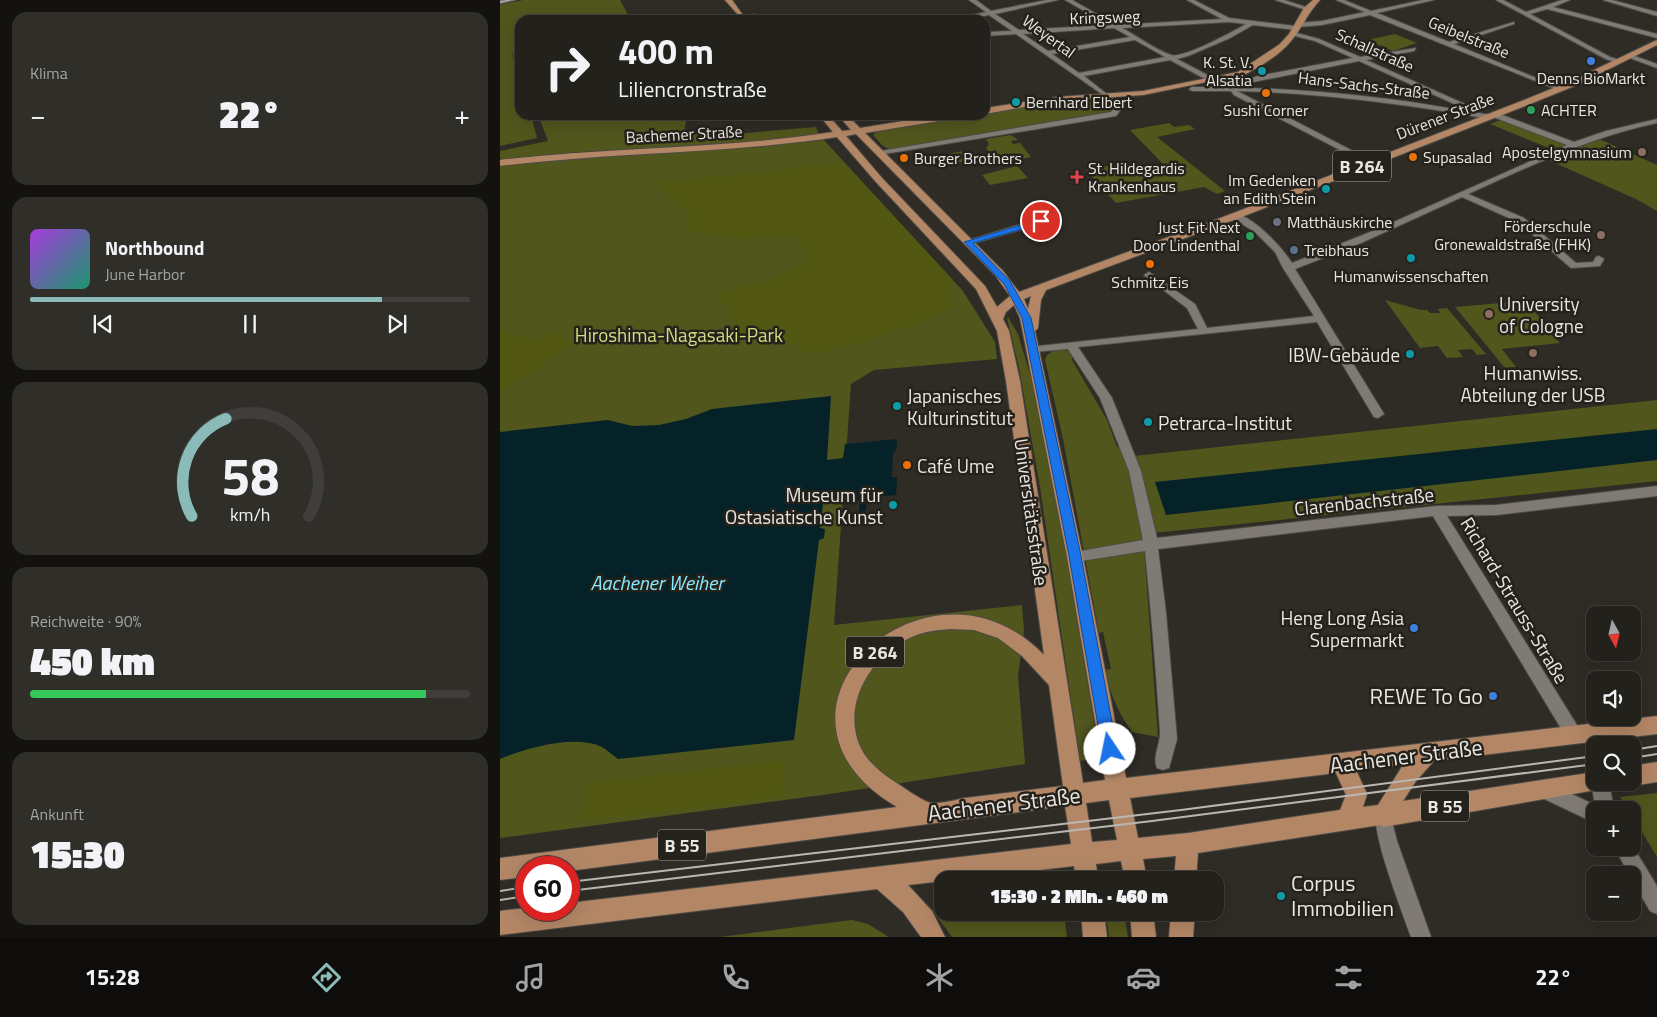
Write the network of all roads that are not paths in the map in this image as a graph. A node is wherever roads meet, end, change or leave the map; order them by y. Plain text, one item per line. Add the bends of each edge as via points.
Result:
1 (505, 0) edge
2 (513, 0) edge
3 (728, 0) edge
4 (738, 0) edge
5 (972, 0) edge
6 (1055, 0) edge
7 (1068, 0) edge
8 (1190, 0) edge
9 (1278, 0) edge
10 (1317, 0) edge
11 (1339, 0) edge
12 (1431, 0) edge
13 (1499, 0) edge
14 (1567, 0) edge
15 (1606, 0) edge
16 (500, 2) edge
17 (1548, 7) junction
18 (1306, 8) junction
19 (990, 13) junction
20 (1374, 13) junction
21 (1526, 14) junction
22 (1657, 14) edge
23 (742, 15) edge
24 (751, 15) dead end
25 (980, 15) edge
26 (1229, 20) junction
27 (1205, 21) junction
28 (1252, 23) junction
29 (1512, 23) dead end
30 (1111, 26) junction
31 (1295, 29) junction
32 (1036, 31) junction
33 (1121, 31) junction
34 (1019, 32) junction
35 (990, 34) edge
36 (1657, 36) edge
37 (1134, 38) junction
38 (1657, 42) edge
39 (1449, 44) junction
40 (1414, 49) dead end
41 (1047, 53) junction
42 (1629, 56) junction
43 (1172, 59) junction
44 (1362, 59) junction
45 (1618, 61) junction
46 (1657, 66) edge
47 (1237, 74) junction
48 (1078, 75) junction
49 (1211, 80) junction
50 (1249, 80) junction
51 (1223, 82) junction
52 (1240, 84) junction
53 (1232, 88) junction
54 (1266, 88) junction
55 (1192, 89) junction
56 (1560, 89) junction
57 (1108, 96) junction
58 (990, 108) edge
59 (1462, 112) junction
60 (1489, 117) junction
61 (827, 120) edge
62 (847, 120) edge
63 (911, 120) edge
64 (1657, 121) edge
65 (857, 131) junction
66 (838, 134) junction
67 (1572, 144) junction
68 (1560, 149) junction
69 (881, 153) junction
70 (500, 163) edge
71 (1369, 163) junction
72 (902, 176) junction
73 (879, 180) junction
74 (1461, 194) junction
75 (1234, 216) junction
76 (1041, 221) dead end
77 (968, 242) junction
78 (1599, 258) dead end
79 (1288, 268) junction
80 (1149, 275) dead end
81 (980, 288) junction
82 (1041, 289) junction
83 (1017, 297) junction
84 (998, 318) junction
85 (1026, 318) junction
86 (1319, 319) junction
87 (1204, 331) junction
88 (1032, 344) junction
89 (1071, 345) junction
90 (1378, 414) dead end
91 (1657, 491) edge
92 (1437, 511) junction
93 (1152, 544) junction
94 (1075, 556) junction
95 (1056, 680) junction
96 (1657, 725) edge
97 (1574, 735) junction
98 (1429, 752) junction
99 (1163, 762) dead end
100 (1342, 764) junction
101 (1657, 772) edge
102 (1641, 775) edge
103 (1586, 783) edge
104 (1117, 789) junction
105 (1544, 790) junction
106 (1073, 795) junction
107 (1586, 810) edge
108 (928, 813) junction
109 (1383, 816) junction
110 (1347, 820) junction
111 (1188, 844) junction
112 (1129, 849) junction
113 (1082, 854) junction
114 (1629, 856) edge
115 (500, 869) edge
116 (1085, 871) edge
117 (1134, 871) edge
118 (1186, 871) edge
119 (880, 877) junction
120 (1657, 904) edge
121 (1093, 921) edge
122 (1142, 921) edge
123 (1182, 921) edge
124 (500, 923) edge
125 (933, 937) edge
126 (1095, 937) edge
127 (1144, 937) edge
128 (1181, 937) edge
129 (1421, 937) edge

1 - 16 street
2 - 16 street
3 - 23 main road
4 - 24 main road
5 - 19 street, Weyertal
6 - 19 street
7 - 30 street, Hans-Sachs-Straße
8 - 26 street
9 - 18 street
10 - 18 main road
11 - 20 street, Geibelstraße
12 - 20 street
13 - 21 street
14 - 17 street
15 - 22 street
17 - 21 street
17 - 36 street
18 - 31 main road
19 - 25 street
19 - 34 street, Weyertal
20 - 31 street
20 - 39 street, Geibelstraße
21 - 45 street
26 - 27 street, Kringsweg
26 - 28 street, Kringsweg
27 - 30 street, Kringsweg
27 - 33 street, Kringsweg
28 - 31 street, Kringsweg
28 - 43 street via 1198,51
29 - 39 street
30 - 32 street, Kringsweg
30 - 33 street, Hans-Sachs-Straße
31 - 44 street, Schallstraße
31 - 47 main road via 1276,50
32 - 33 street, Kringsweg
32 - 34 street, Kringsweg
33 - 37 street, Hans-Sachs-Straße
34 - 35 street, Kringsweg
34 - 41 street, Weyertal
37 - 41 street
37 - 43 street, Hans-Sachs-Straße
38 - 42 main road, Dürener Straße / B 264
39 - 56 street, Geibelstraße
40 - 44 street
41 - 48 street, Weyertal
42 - 45 main road, Dürener Straße / B 264
42 - 46 street
43 - 48 street
43 - 49 street, Hans-Sachs-Straße
44 - 50 street
44 - 59 street, Schallstraße via 1466,106
45 - 56 main road, Dürener Straße / B 264
47 - 49 main road
47 - 50 street
47 - 51 main road
48 - 57 street, Weyertal
49 - 51 street, Hans-Sachs-Straße
49 - 57 main road
50 - 52 street
51 - 52 street, Hans-Sachs-Straße
51 - 55 main road
52 - 54 street, Hans-Sachs-Straße
53 - 54 street, Hans-Sachs-Straße
53 - 55 street, Hans-Sachs-Straße
53 - 71 street via 1236,94
54 - 59 street, Hans-Sachs-Straße via 1343,94
55 - 57 main road
56 - 60 main road, Dürener Straße / B 264
57 - 58 main road via 1062,98
57 - 69 street via 1120,107 1113,114
59 - 60 street, Hans-Sachs-Straße
60 - 67 street
60 - 68 street
60 - 71 main road, Dürener Straße / B 264
61 - 66 main road, Universitätsstraße
62 - 65 main road, Universitätsstraße
63 - 65 main road, Bachemer Straße
64 - 67 street
65 - 66 main road, Bachemer Straße
65 - 69 main road, Universitätsstraße
66 - 70 main road, Bachemer Straße via 745,146 577,154
66 - 73 main road, Universitätsstraße
67 - 68 street
68 - 74 street
69 - 72 main road, Universitätsstraße
71 - 75 main road, Dürener Straße / B 264
72 - 73 main road via 891,181
72 - 77 main road, Universitätsstraße
73 - 81 main road, Universitätsstraße
74 - 78 street via 1521,220 1574,266 1598,264
74 - 79 street
75 - 79 street via 1270,240
75 - 82 main road, Dürener Straße / B 264
76 - 77 street
77 - 83 main road, Universitätsstraße via 999,273
79 - 86 street
80 - 87 street via 1190,306
81 - 83 main road, B 264 via 997,296
81 - 84 main road, Universitätsstraße
82 - 83 main road, Dürener Straße / B 264
82 - 88 main road via 1035,300
83 - 84 main road, Dürener Straße / B 264 via 1001,310
83 - 85 main road, Universitätsstraße
84 - 85 main road via 1010,314
84 - 95 main road, Universitätsstraße via 1008,351
85 - 88 main road, Universitätsstraße
86 - 87 street
86 - 90 street
87 - 89 street
88 - 89 street
88 - 94 main road, Universitätsstraße
89 - 93 street via 1106,398 1134,471
91 - 92 street, Clarenbachstraße via 1496,510
92 - 93 street, Clarenbachstraße
92 - 97 street, Richard-Strauss-Straße
93 - 94 street, Clarenbachstraße
93 - 99 street via 1169,739
94 - 104 main road, Universitätsstraße
95 - 106 main road, Universitätsstraße
95 - 108 main road, B 264 via 1014,638 988,626 961,620 932,622 904,631 872,654 850,687 845,705 844,724 848,742 856,760 869,774
96 - 97 main road, Aachener Straße / B 55
97 - 98 main road, Aachener Straße / B 55
98 - 100 main road, Aachener Straße / B 55
98 - 109 main road via 1401,781
100 - 104 main road, Aachener Straße / B 55
100 - 110 main road via 1357,794
101 - 102 main road
103 - 105 main road, B 55
104 - 106 main road, Aachener Straße / B 55
104 - 112 main road, Universitätsstraße
105 - 107 street
105 - 109 main road, B 55
106 - 108 main road, Aachener Straße / B 55
106 - 113 main road, Universitätsstraße
108 - 115 main road, Aachener Straße / B 55
109 - 110 main road, B 55
109 - 129 street via 1388,841
110 - 111 main road, B 55
111 - 112 main road, B 55
111 - 118 main road
112 - 113 main road, B 55
112 - 117 main road, Universitätsstraße
113 - 116 main road, Universitätsstraße
113 - 119 main road, B 55
114 - 120 street
119 - 124 main road, B 55
119 - 125 main road via 911,903 928,923
121 - 126 main road
122 - 127 main road
123 - 128 main road

